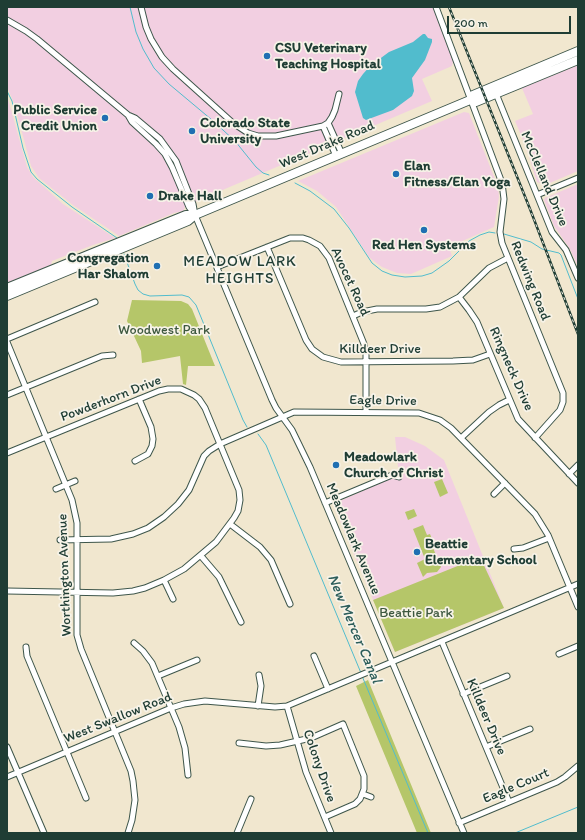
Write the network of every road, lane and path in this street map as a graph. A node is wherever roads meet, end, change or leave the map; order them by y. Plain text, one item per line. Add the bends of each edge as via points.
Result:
1 (141, 7) edge
2 (436, 7) edge
3 (7, 20) edge
4 (577, 55) edge
5 (555, 65) junction
6 (494, 90) junction
7 (339, 94) dead end
8 (470, 100) junction
9 (326, 125) junction
10 (339, 155) junction
11 (578, 178) edge
12 (537, 194) junction
13 (195, 214) junction
14 (140, 234) junction
15 (131, 245) junction
16 (267, 247) junction
17 (508, 258) junction
18 (217, 267) junction
19 (578, 278) edge
20 (7, 288) edge
21 (7, 296) edge
22 (459, 297) junction
23 (95, 302) dead end
24 (353, 316) junction
25 (7, 340) edge
26 (490, 354) junction
27 (113, 355) dead end
28 (366, 361) junction
29 (25, 388) junction
30 (7, 396) edge
31 (139, 399) junction
32 (510, 400) junction
33 (366, 412) junction
34 (283, 417) junction
35 (46, 437) junction
36 (462, 438) junction
37 (535, 438) junction
38 (220, 444) junction
39 (7, 453) edge
40 (135, 461) dead end
41 (578, 465) edge
42 (569, 474) junction
43 (399, 477) dead end
44 (75, 481) dead end
45 (505, 483) junction
46 (578, 483) edge
47 (66, 485) junction
48 (56, 489) dead end
49 (494, 494) dead end
50 (325, 503) junction
51 (230, 524) junction
52 (549, 538) junction
53 (60, 540) dead end
54 (76, 540) junction
55 (514, 549) dead end
56 (201, 556) junction
57 (164, 580) junction
58 (578, 584) edge
59 (570, 588) junction
60 (7, 591) edge
61 (76, 593) junction
62 (173, 599) dead end
63 (290, 604) dead end
64 (578, 607) edge
65 (241, 622) dead end
66 (442, 642) junction
67 (134, 643) dead end
68 (578, 646) edge
69 (26, 647) dead end
70 (559, 654) dead end
71 (314, 656) dead end
72 (197, 660) dead end
73 (392, 662) junction
74 (259, 675) dead end
75 (158, 676) junction
76 (507, 676) dead end
77 (328, 689) junction
78 (463, 694) junction
79 (258, 706) junction
80 (287, 706) junction
81 (171, 708) junction
82 (530, 729) dead end
83 (115, 731) junction
84 (297, 742) junction
85 (239, 743) dead end
86 (7, 747) edge
87 (486, 747) junction
88 (67, 751) junction
89 (578, 766) edge
90 (18, 772) junction
91 (188, 775) dead end
92 (7, 777) edge
93 (363, 794) junction
94 (371, 797) dead end
95 (86, 798) dead end
96 (251, 799) dead end
97 (509, 802) junction
98 (325, 817) junction
99 (459, 823) junction
100 (44, 833) edge
101 (128, 833) edge
102 (237, 833) edge
103 (331, 833) edge
104 (464, 833) edge

1 - 9 street via 151,39 162,56 191,86 242,130 268,137
2 - 8 street, Redwing Road
3 - 13 street, Meadowlark Avenue via 37,39 128,115 152,131 176,161 194,204
4 - 5 main road, West Drake Road
5 - 6 main road, West Drake Road
5 - 6 main road, West Drake Road via 552,64 529,80
6 - 8 main road, West Drake Road via 474,95
6 - 12 street, McClelland Drive
7 - 9 street via 335,110
8 - 10 main road, West Drake Road
8 - 17 street, Redwing Road via 502,183 504,199 500,232
9 - 10 street
10 - 13 main road, West Drake Road
11 - 12 street
12 - 19 street, McClelland Drive via 552,232 566,250
13 - 14 main road, West Drake Road via 186,215
13 - 15 main road, West Drake Road via 188,221
13 - 18 street, Meadowlark Avenue
14 - 15 main road via 132,240
14 - 20 main road, West Drake Road
15 - 21 main road, West Drake Road
16 - 18 street, Avocet Road
16 - 24 street, Avocet Road via 294,237 309,240 320,246 329,258
16 - 28 street, Killdeer Drive via 312,349 323,357 335,361
17 - 22 street via 489,268
17 - 37 street, Redwing Road via 563,393 560,410
18 - 34 street, Meadowlark Avenue via 272,400
22 - 24 street via 432,309 377,309
22 - 26 street, Ringneck Drive via 474,316
23 - 25 street
24 - 28 street, Avocet Road via 364,344
25 - 29 street, Worthington Avenue
26 - 28 street, Killdeer Drive via 473,360
26 - 32 street, Ringneck Drive
27 - 29 street via 102,356
28 - 33 street, Avocet Road
29 - 30 street
29 - 35 street, Worthington Avenue
31 - 35 street, Powderhorn Drive
31 - 38 street, Powderhorn Drive via 168,388 189,392 205,408
31 - 40 street via 151,427 153,439 148,454
32 - 36 street via 494,408
32 - 37 street, Ringneck Drive via 518,419
33 - 34 street, Eagle Drive via 294,412
33 - 36 street, Eagle Drive via 425,414 446,424
34 - 38 street, Eagle Drive
34 - 50 street, Meadowlark Avenue via 296,437
35 - 39 street, Powderhorn Drive
35 - 47 street, Worthington Avenue
36 - 45 street, Eagle Drive
37 - 42 street, Ringneck Drive
38 - 51 street, Powderhorn Drive via 240,496 238,511
38 - 54 street, Eagle Drive via 204,456 193,482 178,504 164,518 141,531 122,537
41 - 42 street
42 - 46 street, Ringneck Drive
43 - 50 street via 392,475
44 - 47 street
45 - 49 street
45 - 52 street, Eagle Drive via 534,514
47 - 48 street
47 - 54 street, Worthington Avenue via 77,523
50 - 73 street, Meadowlark Avenue
51 - 56 street, Powderhorn Drive
51 - 63 street via 256,544 271,560
52 - 55 street
52 - 59 street, Eagle Drive
53 - 54 street, Eagle Drive
54 - 61 street, Worthington Avenue
56 - 57 street, Powderhorn Drive
56 - 65 street via 219,576
57 - 61 street, Powderhorn Drive via 123,593
57 - 62 street
58 - 59 street, West Swallow Road
59 - 64 street, Eagle Drive
59 - 66 street, West Swallow Road
60 - 61 street, Powderhorn Drive
61 - 83 street, Worthington Avenue via 79,642
66 - 73 street, West Swallow Road
66 - 78 street, Killdeer Drive
67 - 75 street via 148,657
68 - 70 street
69 - 88 street via 27,656
71 - 77 street
72 - 75 street
73 - 77 street, West Swallow Road
73 - 99 street, Meadowlark Avenue
74 - 79 street via 261,686
75 - 81 street
76 - 78 street
77 - 80 street, West Swallow Road
78 - 87 street, Killdeer Drive
79 - 80 street, West Swallow Road
79 - 81 street, West Swallow Road via 205,701
80 - 84 street, Colony Drive
81 - 83 street, West Swallow Road
81 - 91 street via 183,737
82 - 87 street
83 - 88 street, West Swallow Road
83 - 101 street, Worthington Avenue via 128,762 135,796
84 - 85 street via 272,746
84 - 93 street via 343,724 364,776
84 - 98 street, Colony Drive via 306,772
86 - 90 street
87 - 97 street, Killdeer Drive
88 - 90 street, West Swallow Road
88 - 95 street
89 - 97 street, Eagle Court via 557,782
90 - 92 street, West Swallow Road
90 - 100 street
93 - 94 street
93 - 98 street via 351,806
96 - 102 street
97 - 99 street, Eagle Court
98 - 103 street, Colony Drive
99 - 104 street, Meadowlark Avenue

